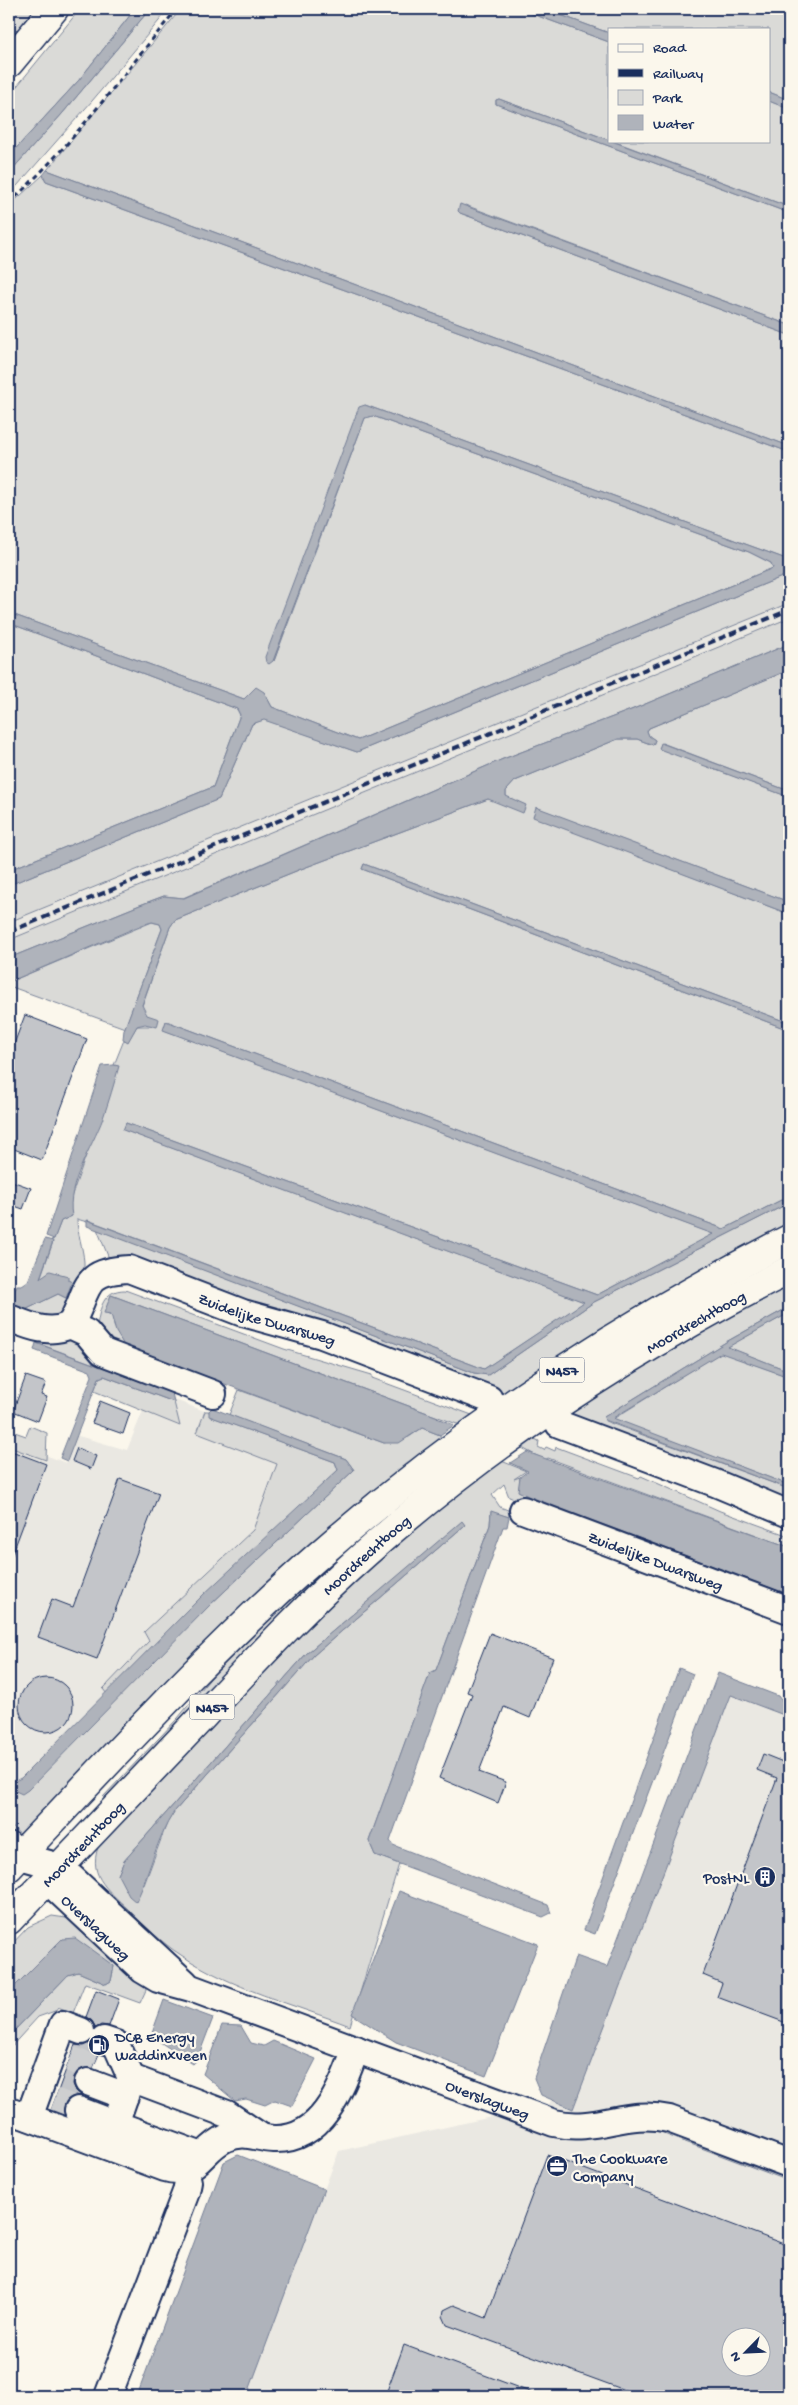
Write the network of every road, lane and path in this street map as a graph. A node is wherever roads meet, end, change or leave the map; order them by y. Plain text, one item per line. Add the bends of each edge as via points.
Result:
1 (54, 9) edge
2 (177, 9) edge
3 (9, 64) edge
4 (9, 203) edge
5 (789, 1239) edge
6 (789, 1270) edge
7 (9, 1318) edge
8 (70, 1325) junction
9 (213, 1394) dead end
10 (489, 1399) dead end
11 (559, 1424) dead end
12 (522, 1510) dead end
13 (789, 1514) edge
14 (789, 1610) edge
15 (12, 1856) edge
16 (53, 1874) junction
17 (9, 1920) edge
18 (356, 2049) junction
19 (64, 2074) edge
20 (124, 2098) junction
21 (260, 2136) junction
22 (194, 2163) junction
23 (789, 2164) edge
24 (108, 2396) edge

1 - 3 main road
2 - 4 path via 78,130
5 - 15 main road, Moordrechtboog / N457 via 655,1312 528,1391 398,1489 248,1620
6 - 16 main road, Moordrechtboog / N457 via 669,1336 546,1413 421,1506 324,1591
7 - 8 street via 51,1331
8 - 9 street via 87,1333 103,1352
8 - 10 street, Zuidelijke Dwarsweg via 85,1288 94,1278 101,1273 129,1269 243,1312 322,1335
11 - 13 street
12 - 14 street, Zuidelijke Dwarsweg
15 - 16 main road, Overslagweg
16 - 17 main road, Moordrechtboog / N457
16 - 18 street, Overslagweg via 143,1970 158,1979
18 - 21 street via 337,2095 314,2124 291,2137 274,2139
18 - 23 street, Overslagweg via 554,2123 581,2127 652,2115
19 - 20 street
19 - 20 street via 111,2058
19 - 22 street via 165,2168
20 - 21 street via 223,2112
20 - 22 street
21 - 22 street via 244,2133 228,2138 211,2147
22 - 24 street via 186,2192

